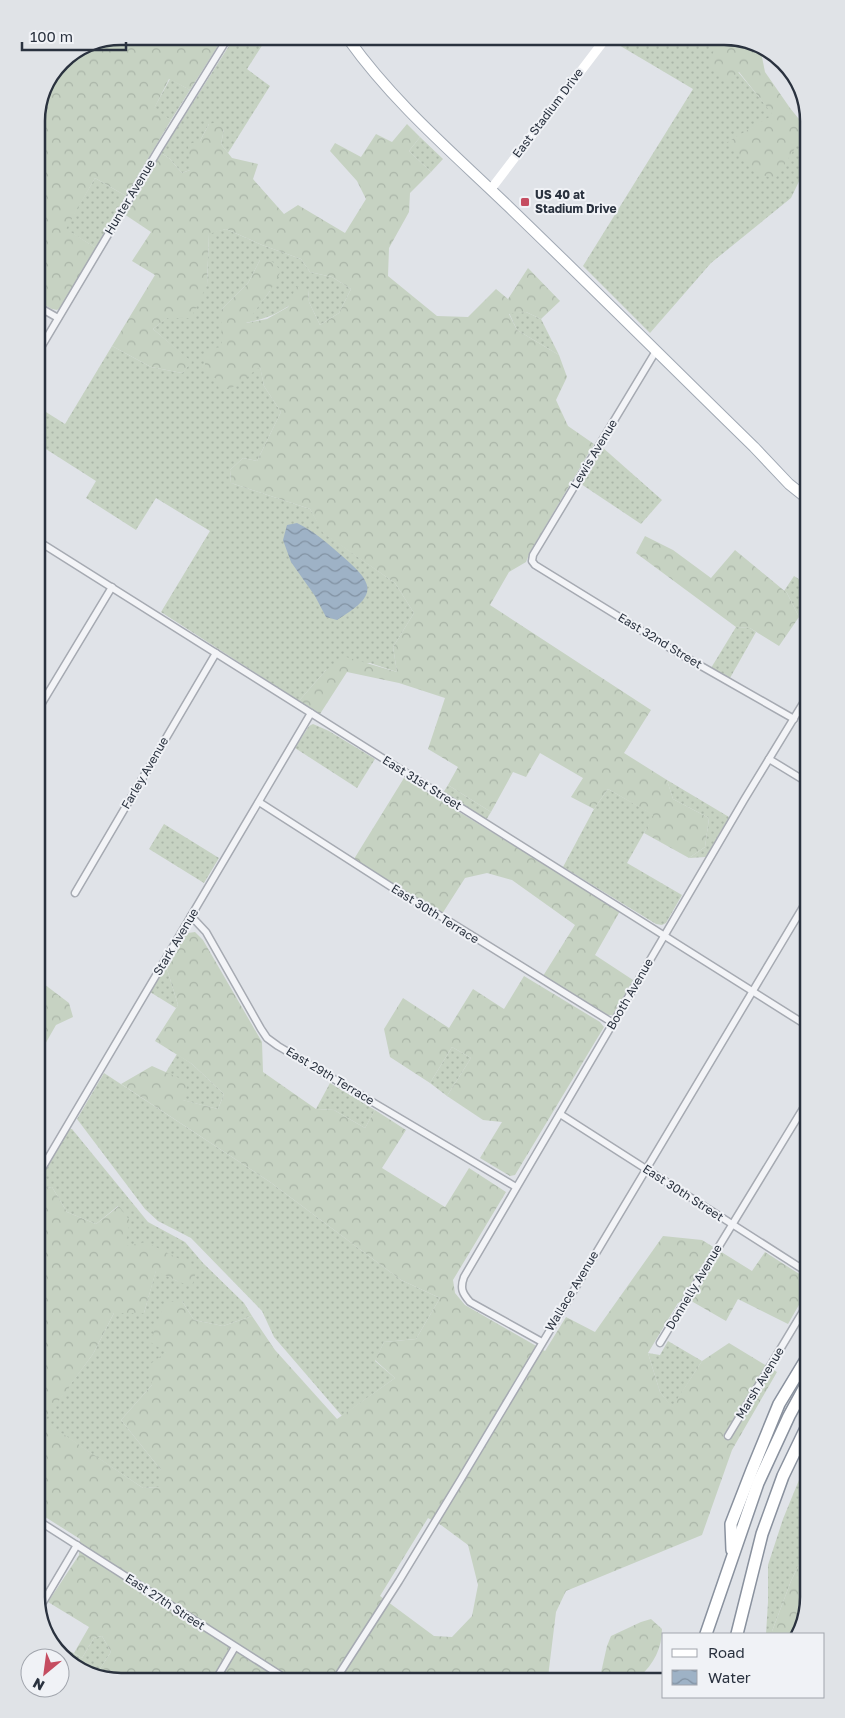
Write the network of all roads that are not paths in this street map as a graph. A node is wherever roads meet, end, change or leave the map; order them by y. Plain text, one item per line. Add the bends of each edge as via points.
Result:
1 (224, 45) edge
2 (352, 45) edge
3 (601, 45) edge
4 (491, 189) junction
5 (45, 311) edge
6 (58, 318) junction
7 (45, 340) edge
8 (656, 351) junction
9 (800, 493) edge
10 (45, 545) edge
11 (532, 557) joint
12 (112, 587) junction
13 (216, 653) junction
14 (45, 698) edge
15 (800, 709) edge
16 (311, 713) junction
17 (794, 719) junction
18 (769, 759) junction
19 (800, 778) edge
20 (259, 802) junction
21 (75, 893) dead end
22 (800, 912) edge
23 (191, 916) junction
24 (665, 935) junction
25 (753, 990) junction
26 (800, 1021) edge
27 (613, 1023) junction
28 (800, 1113) edge
29 (560, 1114) junction
30 (45, 1163) edge
31 (645, 1168) junction
32 (516, 1187) junction
33 (732, 1225) junction
34 (800, 1268) edge
35 (800, 1316) edge
36 (542, 1342) junction
37 (660, 1343) dead end
38 (800, 1369) edge
39 (800, 1396) edge
40 (728, 1436) dead end
41 (800, 1441) edge
42 (45, 1525) edge
43 (77, 1545) junction
44 (733, 1554) junction
45 (45, 1599) edge
46 (706, 1633) edge
47 (737, 1633) edge
48 (234, 1647) junction
49 (220, 1673) edge
50 (277, 1673) edge
51 (340, 1673) edge

1 - 6 street, Hunter Avenue
2 - 4 main road via 367,66 412,115
3 - 4 main road, East Stadium Drive
4 - 8 main road
5 - 6 street
6 - 7 street, Hunter Avenue
8 - 9 main road
8 - 11 street, Lewis Avenue
10 - 12 street, East 31st Street
11 - 17 street, East 32nd Street via 535,564 657,640
12 - 13 street, East 31st Street
12 - 14 street
13 - 16 street, East 31st Street
13 - 21 street, Farley Avenue
15 - 17 street, Booth Avenue
16 - 20 street, Stark Avenue
16 - 24 street, East 31st Street
17 - 18 street, Booth Avenue
18 - 19 street
18 - 24 street, Booth Avenue
20 - 23 street, Stark Avenue
20 - 27 street, East 30th Terrace
22 - 25 street, Wallace Avenue
23 - 30 street, Stark Avenue
23 - 32 street, East 29th Terrace via 206,932 267,1038
24 - 25 street, East 31st Street
24 - 27 street, Booth Avenue
25 - 26 street, East 31st Street
25 - 31 street, Wallace Avenue
27 - 29 street, Booth Avenue
28 - 33 street, Donnelly Avenue
29 - 31 street, East 30th Street
29 - 32 street, Booth Avenue
31 - 33 street, East 30th Street
31 - 36 street, Wallace Avenue
32 - 36 street, Booth Avenue via 461,1285 470,1302
33 - 34 street, East 30th Street
33 - 37 street, Donnelly Avenue
35 - 40 street, Marsh Avenue
36 - 51 street, Wallace Avenue
38 - 44 highway via 779,1404 731,1524
39 - 44 highway via 758,1483
41 - 47 highway via 762,1534
42 - 43 street, East 27th Street
43 - 45 street
43 - 48 street, East 27th Street
44 - 46 highway
48 - 49 street
48 - 50 street, East 27th Street

